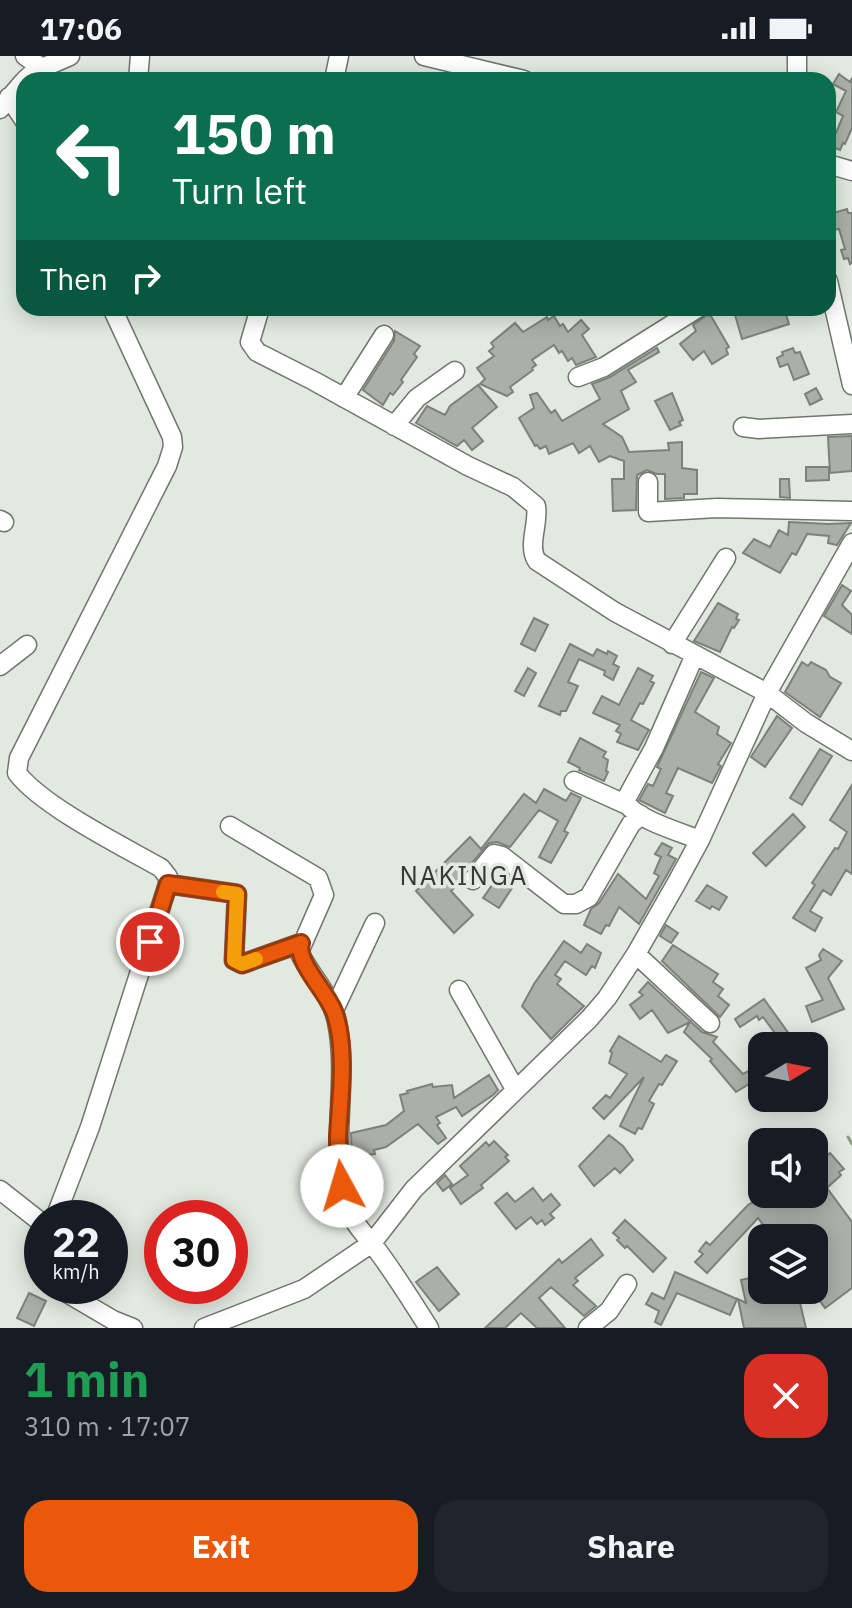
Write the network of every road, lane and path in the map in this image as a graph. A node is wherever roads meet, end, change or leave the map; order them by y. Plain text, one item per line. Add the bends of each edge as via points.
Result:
1 (25, 56) edge
2 (70, 56) edge
3 (424, 56) edge
4 (42, 68) junction
5 (36, 72) edge
6 (491, 72) edge
7 (116, 316) edge
8 (258, 316) edge
9 (685, 316) edge
10 (836, 316) edge
11 (384, 335) dead end
12 (455, 371) dead end
13 (578, 377) dead end
14 (852, 385) edge
15 (344, 398) junction
16 (852, 424) edge
17 (394, 426) junction
18 (743, 427) dead end
19 (648, 482) dead end
20 (852, 511) edge
21 (852, 543) edge
22 (726, 558) dead end
23 (672, 644) junction
24 (27, 645) dead end
25 (694, 657) junction
26 (0, 666) edge
27 (767, 693) junction
28 (852, 751) edge
29 (574, 781) dead end
30 (625, 804) junction
31 (641, 815) junction
32 (230, 826) dead end
33 (700, 840) junction
34 (473, 880) dead end
35 (168, 884) junction
36 (375, 923) dead end
37 (301, 943) junction
38 (636, 954) junction
39 (459, 990) dead end
40 (334, 1010) junction
41 (710, 1023) dead end
42 (515, 1089) junction
43 (0, 1190) edge
44 (62, 1200) edge
45 (24, 1209) edge
46 (372, 1243) junction
47 (627, 1284) dead end
48 (86, 1304) edge
49 (133, 1328) edge
50 (204, 1328) edge
51 (429, 1328) edge
52 (588, 1328) edge

1 - 4 street
2 - 4 street
3 - 6 street
4 - 5 street
7 - 35 street via 173,447 19,758 17,773 44,798 161,868
8 - 15 street via 252,347
9 - 13 street via 604,367
10 - 14 street
11 - 15 street
12 - 17 street via 417,398
15 - 17 street
16 - 18 street
17 - 23 street via 533,502 537,512 532,553 537,561
19 - 20 street via 648,512
21 - 27 street
22 - 23 street
23 - 25 street
24 - 26 street
25 - 27 street
25 - 30 street
27 - 28 street
27 - 33 street
29 - 30 street
30 - 31 street
31 - 33 street
31 - 34 street via 589,897 576,904 564,904 494,854
32 - 37 street via 318,878 324,895
33 - 38 street
35 - 37 street via 237,894 234,960 242,964
35 - 44 street
36 - 40 street
37 - 40 street via 301,956
38 - 41 street
38 - 42 street via 589,1019
39 - 42 street
40 - 46 street via 342,1083 342,1186 349,1212
42 - 46 street via 414,1189
43 - 45 street
46 - 50 street via 304,1289
46 - 51 street
47 - 52 street via 609,1311
48 - 49 street

